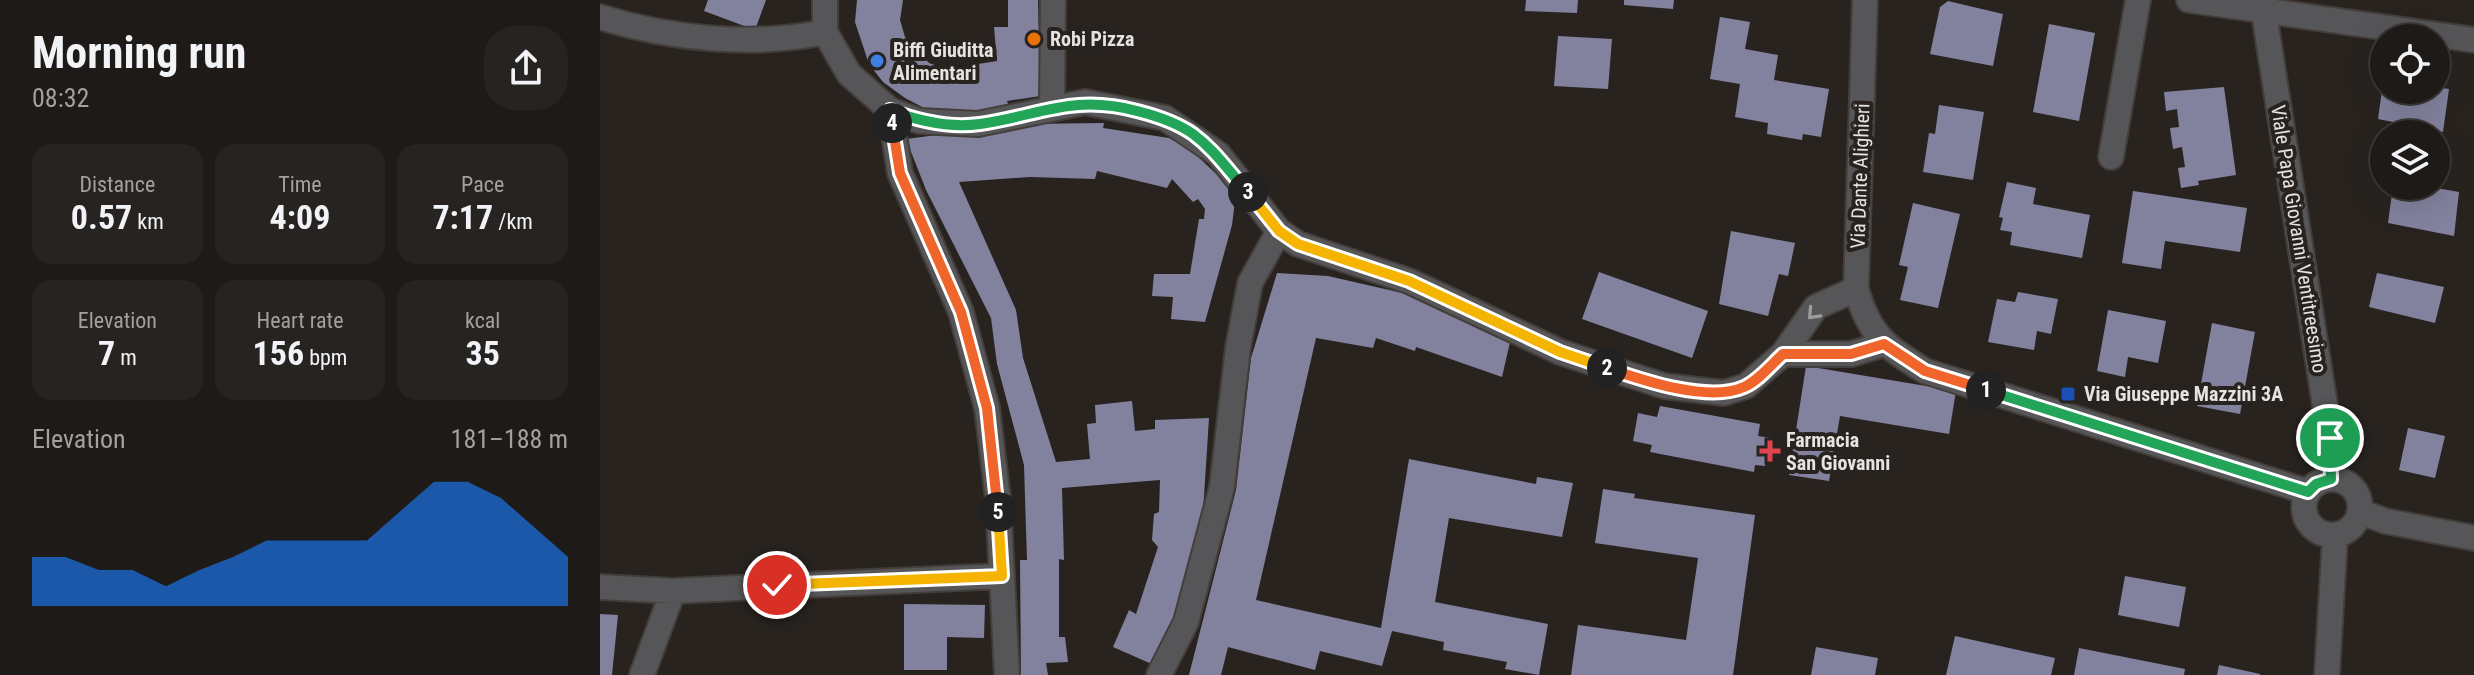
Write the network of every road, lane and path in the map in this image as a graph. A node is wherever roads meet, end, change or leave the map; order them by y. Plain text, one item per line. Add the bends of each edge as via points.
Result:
1 (825, 0) edge
2 (1053, 0) edge
3 (1865, 0) edge
4 (2138, 0) edge
5 (2189, 0) edge
6 (2262, 4) edge
7 (600, 17) edge
8 (825, 32) junction
9 (2474, 40) edge
10 (1052, 108) junction
11 (890, 110) junction
12 (2111, 157) dead end
13 (1279, 231) junction
14 (1856, 289) junction
15 (1884, 344) junction
16 (1783, 354) junction
17 (2331, 479) junction
18 (2308, 492) junction
19 (2361, 512) junction
20 (2335, 536) junction
21 (2474, 538) edge
22 (1002, 576) junction
23 (600, 587) edge
24 (673, 591) junction
25 (642, 675) edge
26 (1007, 675) edge
27 (1159, 675) edge
28 (2327, 675) edge

1 - 8 street
2 - 10 street
3 - 14 street, Via Dante Alighieri
4 - 12 street
5 - 6 street
6 - 9 street
6 - 17 street, Viale Papa Giovanni Ventitreesimo via 2330,438
7 - 8 street via 700,37 786,40
8 - 11 street via 849,74
10 - 11 street via 978,124 919,121
10 - 13 street via 1085,102 1165,118 1218,154
11 - 22 street via 900,173 961,312 987,408
13 - 16 street via 1298,244 1409,281 1560,352 1664,386 1724,393 1746,386
13 - 27 street via 1250,283 1222,487 1186,622
14 - 15 street, Via Dante Alighieri via 1865,320
14 -> 16 street via 1816,307
15 - 16 street via 1851,354
15 - 18 street via 1925,371
17 - 18 street
17 - 19 street via 2356,490
18 - 20 street via 2305,517 2322,534
19 - 20 street via 2356,524
19 - 21 street
20 - 28 street
22 - 24 street
22 - 26 street
23 - 24 street
24 - 25 street

